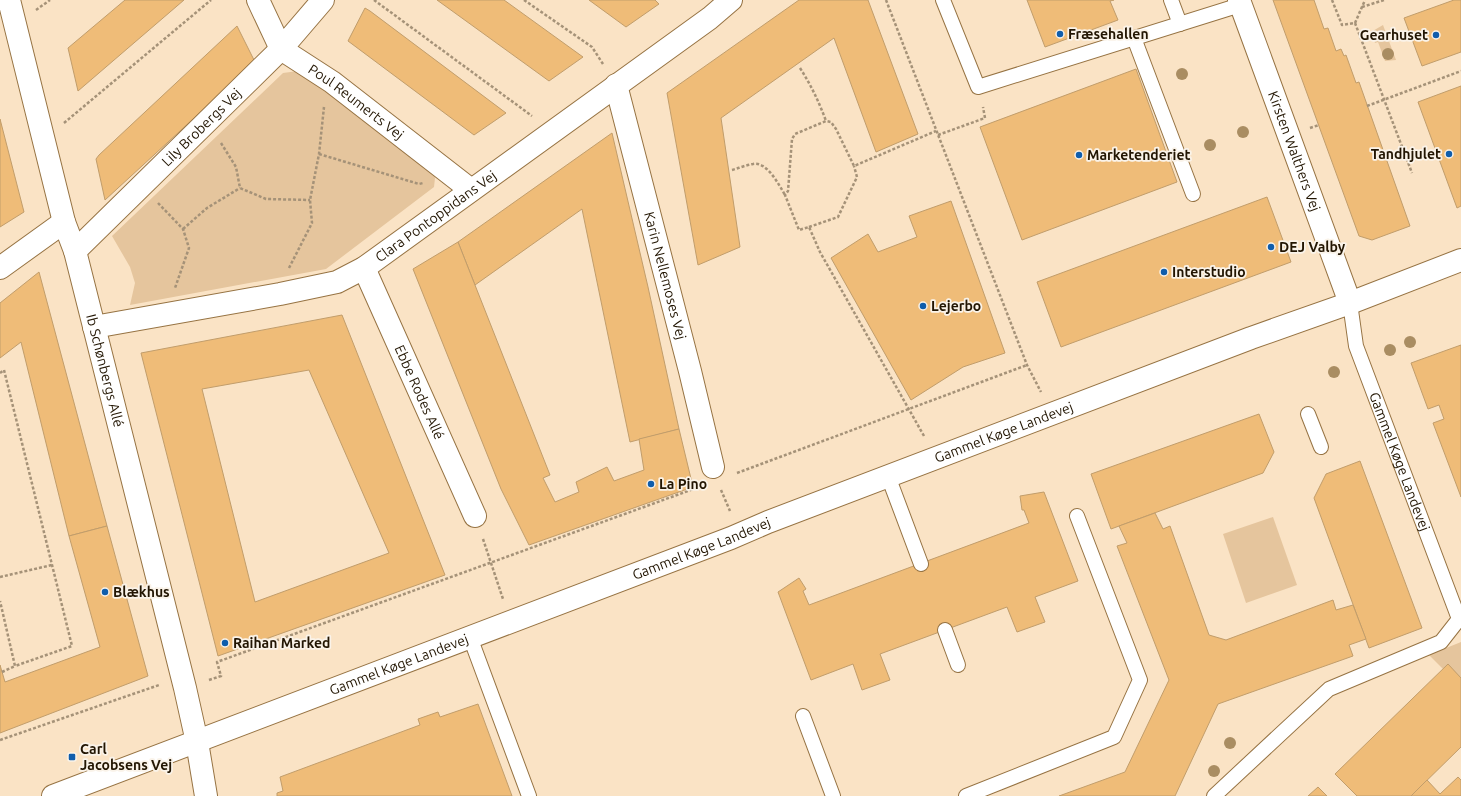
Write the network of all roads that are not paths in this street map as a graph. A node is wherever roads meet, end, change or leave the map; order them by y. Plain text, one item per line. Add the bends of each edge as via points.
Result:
1 (9, 0) edge
2 (258, 0) edge
3 (323, 0) edge
4 (731, 0) edge
5 (943, 0) edge
6 (1171, 0) edge
7 (1240, 2) edge
8 (1180, 24) junction
9 (1134, 38) junction
10 (281, 49) junction
11 (616, 85) junction
12 (471, 190) junction
13 (1193, 194) dead end
14 (64, 222) junction
15 (75, 251) junction
16 (1461, 260) edge
17 (0, 268) edge
18 (364, 268) junction
19 (1350, 302) junction
20 (94, 327) junction
21 (1308, 414) dead end
22 (1321, 447) dead end
23 (715, 473) road end
24 (888, 476) junction
25 (475, 516) road end
26 (1077, 516) dead end
27 (921, 564) dead end
28 (1460, 618) edge
29 (945, 630) dead end
30 (470, 637) junction
31 (958, 665) dead end
32 (803, 716) dead end
33 (197, 742) junction
34 (53, 796) edge
35 (206, 796) edge
36 (530, 796) edge
37 (833, 796) edge
38 (966, 796) edge
39 (1214, 796) edge

1 - 14 street, Ib Schønbergs Allé
2 - 10 street
3 - 10 street, Lily Brobergs Vej
4 - 11 street, Clara Pontoppidans Vej
5 - 9 lane via 978,87
6 - 8 lane
7 - 8 lane
7 - 19 street, Kirsten Walthers Vej
8 - 9 lane
9 - 13 lane
10 - 12 street, Poul Reumerts Vej via 332,82
10 - 15 street, Lily Brobergs Vej
11 - 12 street, Clara Pontoppidans Vej
11 - 23 street, Karin Nellemoses Vej
12 - 18 street, Clara Pontoppidans Vej
14 - 15 street, Ib Schønbergs Allé
14 - 17 street
15 - 20 street, Ib Schønbergs Allé
16 - 19 street, Gammel Køge Landevej
18 - 20 street, Clara Pontoppidans Vej via 337,282
18 - 25 street, Ebbe Rodes Allé
19 - 24 street, Gammel Køge Landevej
19 - 28 lane, Gammel Køge Landevej via 1356,346
20 - 33 street, Ib Schønbergs Allé
21 - 22 lane
24 - 27 lane
24 - 30 street, Gammel Køge Landevej
26 - 38 lane via 1140,680 1114,736
28 - 39 lane, Gammel Køge Landevej via 1441,642 1329,689
29 - 31 lane
30 - 33 street, Gammel Køge Landevej
30 - 36 lane
32 - 37 lane
33 - 34 street, Gammel Køge Landevej
33 - 35 street

